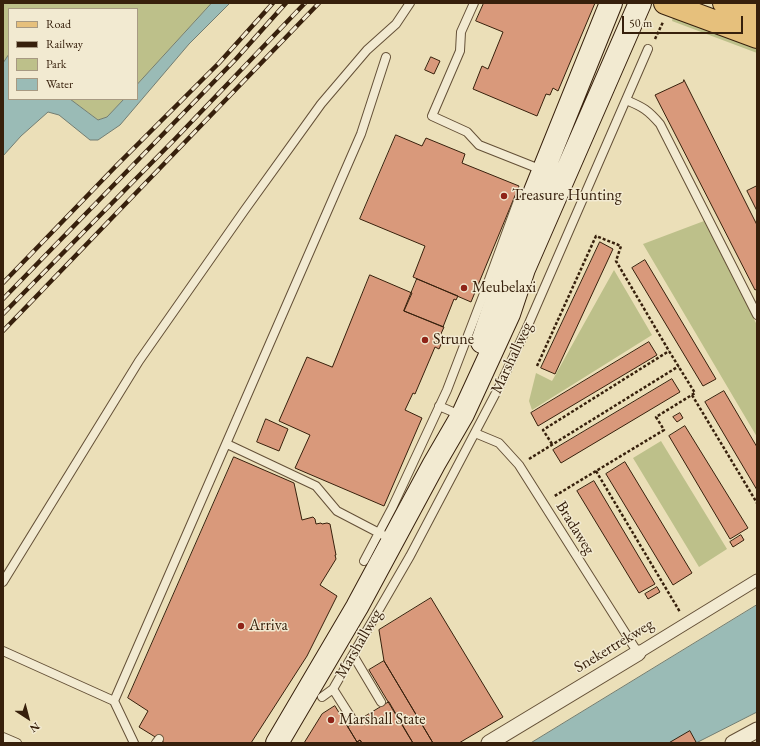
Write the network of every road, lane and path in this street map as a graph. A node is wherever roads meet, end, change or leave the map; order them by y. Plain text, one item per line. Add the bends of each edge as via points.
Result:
1 (410, 3) edge
2 (474, 3) edge
3 (611, 3) edge
4 (640, 3) edge
5 (724, 3) edge
6 (668, 4) edge
7 (757, 16) edge
8 (757, 37) edge
9 (648, 49) joint
10 (386, 57) dead end
11 (626, 100) junction
12 (543, 171) junction
13 (518, 201) dead end
14 (485, 313) junction
15 (757, 315) edge
16 (669, 352) junction
17 (537, 366) dead end
18 (679, 366) junction
19 (692, 394) junction
20 (446, 409) junction
21 (475, 433) junction
22 (227, 444) junction
23 (552, 444) junction
24 (434, 464) junction
25 (518, 465) junction
26 (596, 471) junction
27 (407, 497) junction
28 (543, 503) junction
29 (757, 503) edge
30 (386, 537) junction
31 (364, 561) dead end
32 (757, 580) edge
33 (3, 582) edge
34 (686, 623) junction
35 (3, 651) edge
36 (638, 653) junction
37 (353, 655) junction
38 (328, 693) junction
39 (114, 701) junction
40 (381, 702) dead end
41 (300, 704) junction
42 (352, 719) dead end
43 (757, 730) edge
44 (3, 737) edge
45 (277, 741) edge
46 (17, 743) edge
47 (134, 743) edge
48 (489, 743) edge
49 (732, 743) edge

1 - 33 lane via 396,24 367,50 321,104 239,218 139,361
2 - 12 lane via 461,32 460,51 432,116 467,132 479,144
3 - 12 main road, Marshallweg
4 - 24 main road, Marshallweg via 524,269 509,314 485,369
5 - 7 main road
6 - 8 main road
6 - 9 path via 656,37
9 - 11 lane, Marshallweg
10 - 22 lane via 361,134
11 - 15 lane via 644,107 660,124
11 - 21 lane, Marshallweg via 529,323
12 - 14 main road, Marshallweg
13 - 14 lane
14 - 20 main road, Marshallweg via 474,364
16 - 17 path via 616,261 621,246 596,236
16 - 18 path
16 - 23 path via 543,430
18 - 19 path via 695,393
18 - 23 path
19 - 26 path via 656,417 664,430
19 - 29 path
20 - 24 main road, Marshallweg
20 - 27 lane
21 - 25 lane, Bradaweg via 499,443
21 - 37 lane, Marshallweg via 410,556
22 - 30 lane via 316,486 337,511
22 - 39 lane
23 - 25 path
24 - 27 main road, Marshallweg
25 - 28 lane, Bradaweg
26 - 28 path
26 - 34 path
27 - 30 main road, Marshallweg
28 - 36 lane, Bradaweg
30 - 31 lane
30 - 41 main road, Marshallweg via 357,608
32 - 34 street, Snekertrekweg
34 - 36 street, Snekertrekweg
35 - 39 lane
36 - 48 street, Snekertrekweg
37 - 38 lane, Marshallweg
37 - 40 lane
38 - 41 main road
38 - 42 lane
39 - 47 lane
41 - 45 main road, Marshallweg
43 - 49 street
44 - 46 lane

